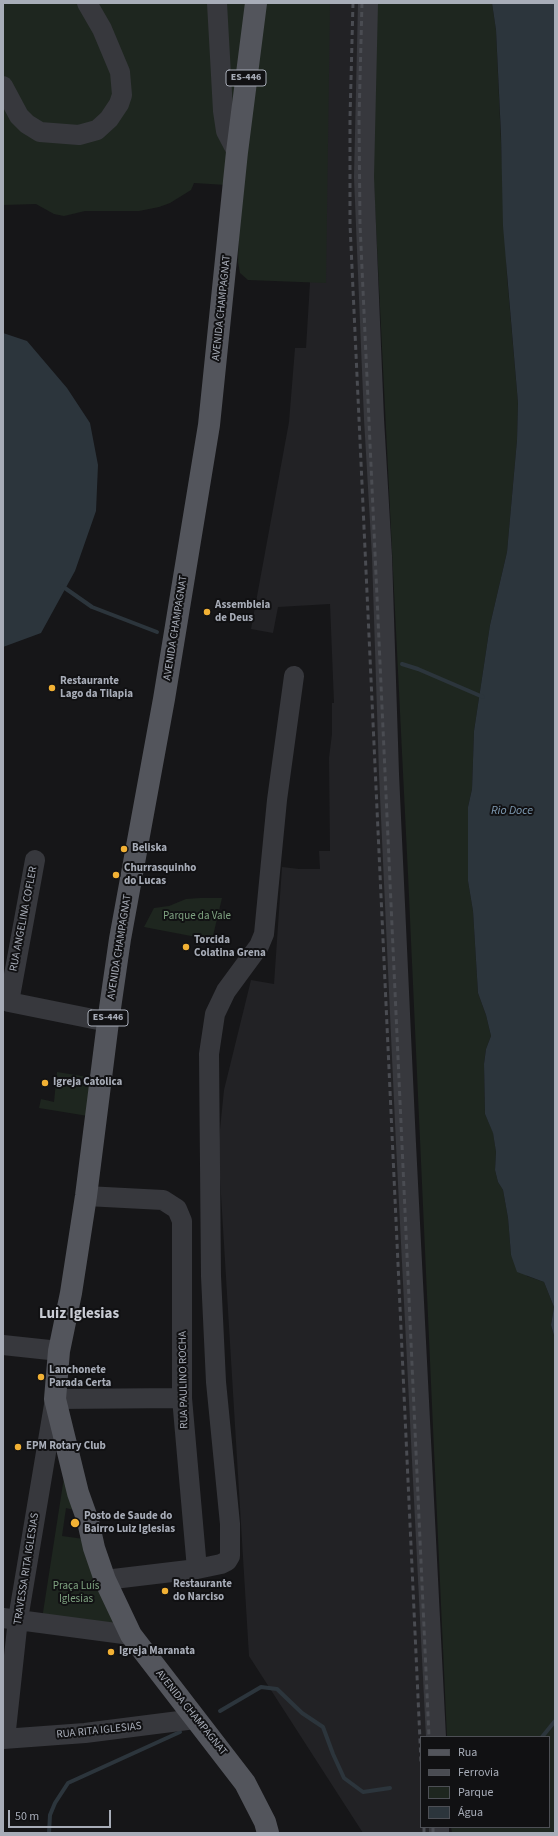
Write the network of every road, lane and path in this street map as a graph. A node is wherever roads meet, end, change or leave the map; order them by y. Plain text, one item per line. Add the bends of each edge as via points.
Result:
1 (87, 3) edge
2 (217, 3) edge
3 (256, 3) edge
4 (368, 3) edge
5 (3, 86) edge
6 (237, 152) junction
7 (294, 676) dead end
8 (35, 860) dead end
9 (6, 1001) edge
10 (108, 1022) junction
11 (86, 1196) junction
12 (3, 1345) edge
13 (59, 1351) junction
14 (182, 1398) junction
15 (55, 1399) junction
16 (197, 1570) junction
17 (104, 1580) junction
18 (11, 1618) edge
19 (130, 1635) junction
20 (195, 1719) junction
21 (436, 1736) edge
22 (4, 1739) edge
23 (268, 1833) edge

1 - 5 street via 102,29 120,72 122,95 109,119 97,130 79,135 40,132 19,116
2 - 6 street via 223,111 226,131
3 - 6 main road, ES-446
4 - 21 street via 364,177 373,412 382,556 406,1144
6 - 10 main road, AVENIDA CHAMPAGNAT / ES-446 via 209,425 164,699 120,939
7 - 16 street via 276,800 264,934 259,946 235,976 215,1014 209,1054 211,1276 216,1382 231,1548 227,1561
8 - 9 street, RUA ANGELINA COFLER
9 - 10 street
10 - 11 main road, AVENIDA CHAMPAGNAT / ES-446
11 - 13 main road, AVENIDA CHAMPAGNAT / ES-446
11 - 14 street, RUA PAULINO ROCHA via 162,1200 176,1209 182,1220
12 - 13 street
13 - 15 main road, AVENIDA CHAMPAGNAT / ES-446
14 - 15 street
14 - 16 street, RUA PAULINO ROCHA
15 - 17 main road, AVENIDA CHAMPAGNAT / ES-446 via 78,1493
15 - 18 street, TRAVESSA RITA IGLESIAS
16 - 17 street
17 - 19 main road, AVENIDA CHAMPAGNAT / ES-446
18 - 19 street
18 - 22 street, TRAVESSA RITA IGLESIAS
19 - 20 main road, AVENIDA CHAMPAGNAT / ES-446
20 - 22 street, RUA RITA IGLESIAS via 85,1733
20 - 23 main road, AVENIDA CHAMPAGNAT / ES-446 via 245,1783

